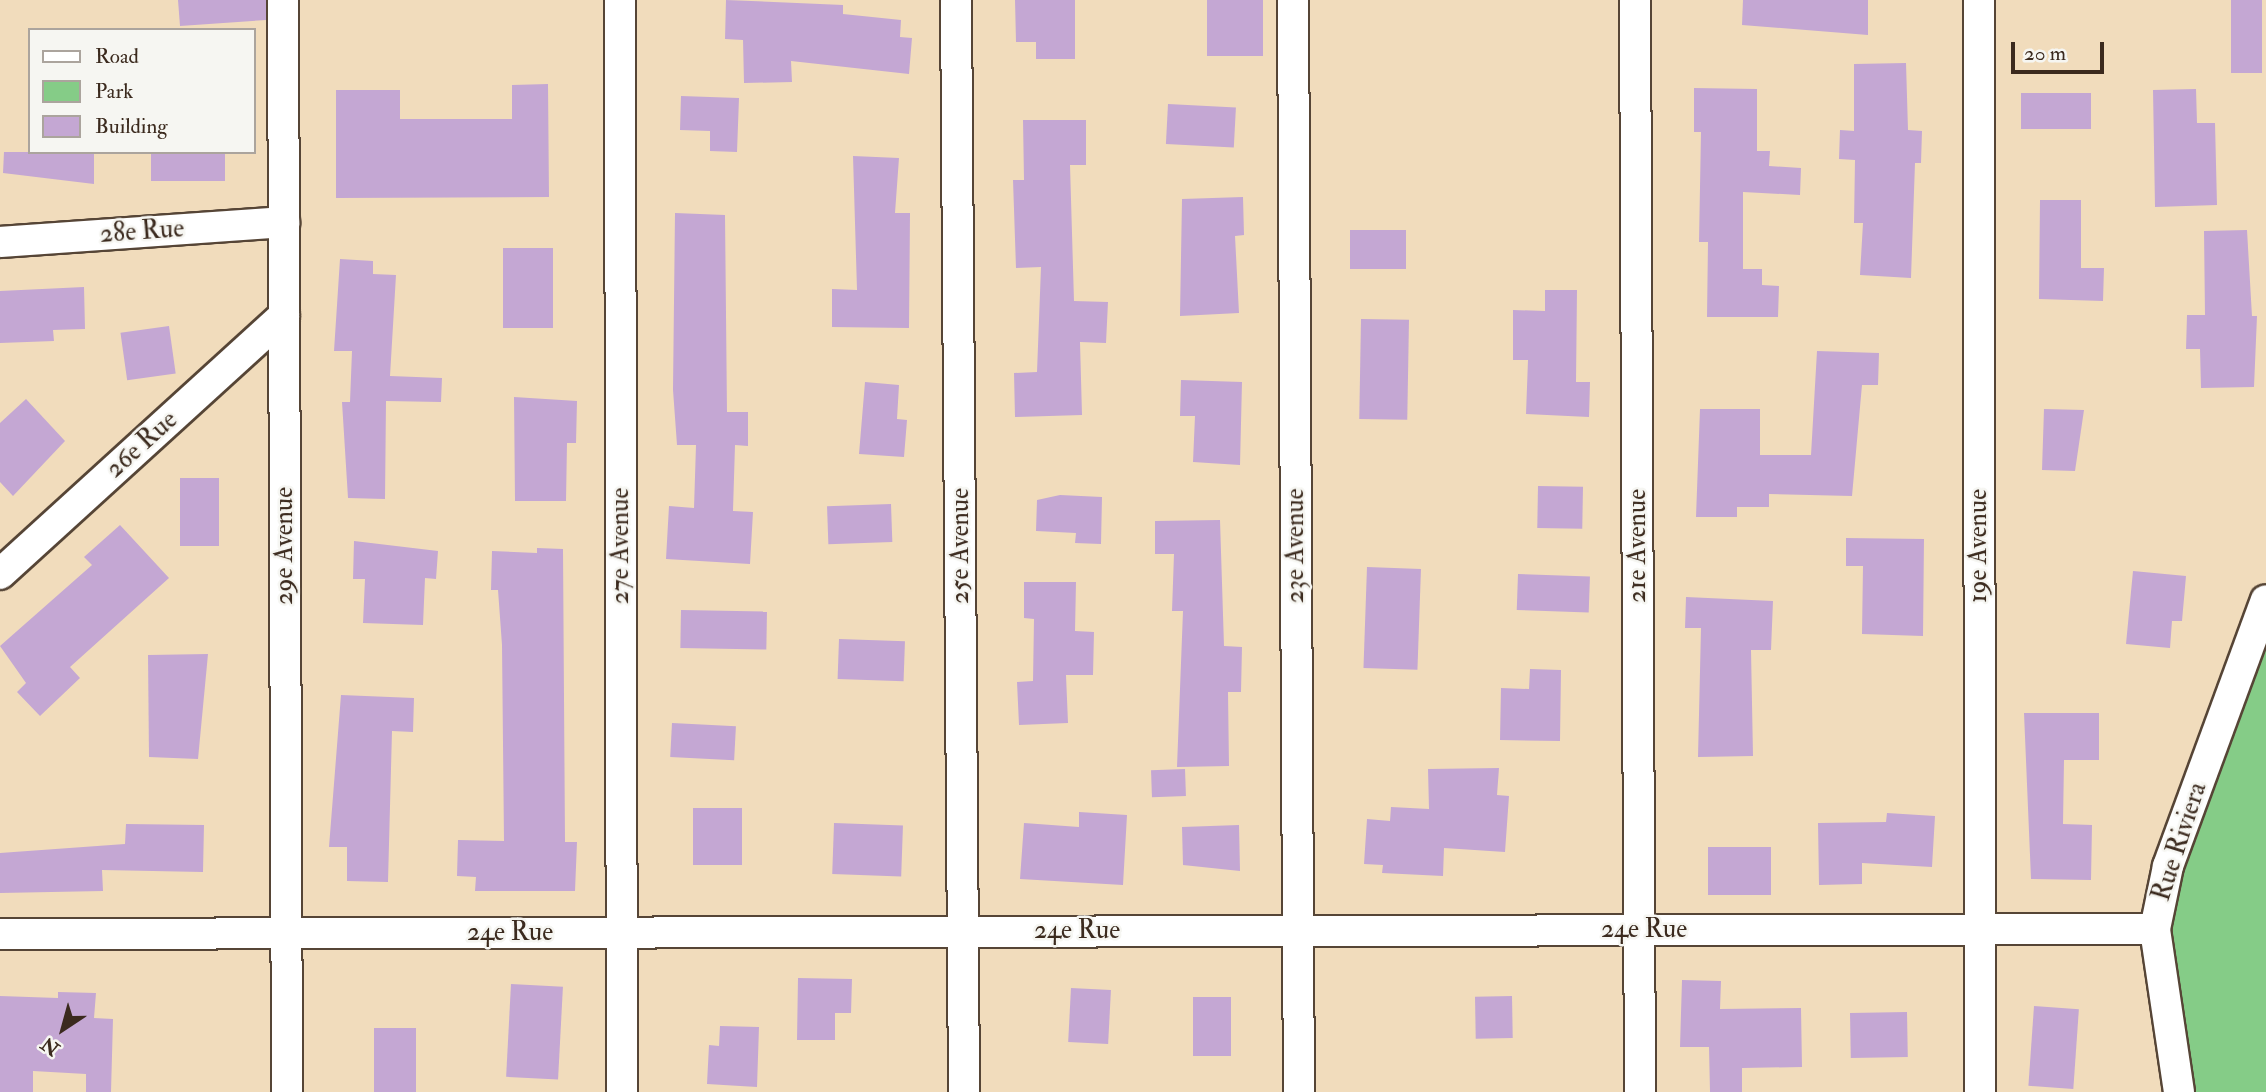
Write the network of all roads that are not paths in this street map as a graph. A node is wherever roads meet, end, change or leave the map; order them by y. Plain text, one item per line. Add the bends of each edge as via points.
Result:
1 (284, 0) edge
2 (620, 0) edge
3 (956, 0) edge
4 (1293, 0) edge
5 (1635, 0) edge
6 (1979, 0) edge
7 (284, 222) junction
8 (0, 242) edge
9 (284, 316) junction
10 (0, 574) edge
11 (2266, 600) edge
12 (1980, 929) junction
13 (2155, 929) junction
14 (1640, 930) junction
15 (964, 931) junction
16 (1298, 931) junction
17 (622, 932) junction
18 (286, 933) junction
19 (0, 934) edge
20 (287, 1092) edge
21 (622, 1092) edge
22 (964, 1092) edge
23 (1299, 1092) edge
24 (1640, 1092) edge
25 (1980, 1092) edge
26 (2179, 1092) edge

1 - 7 street, 29e Avenue
2 - 17 street, 27e Avenue
3 - 15 street, 25e Avenue
4 - 16 street, 23e Avenue
5 - 14 street, 21e Avenue
6 - 12 street, 19e Avenue
7 - 8 street, 28e Rue
7 - 9 street, 29e Avenue
9 - 10 street, 26e Rue
9 - 18 street, 29e Avenue
11 - 13 street, Rue Riviera via 2168,866
12 - 13 street, 24e Rue
12 - 14 street, 24e Rue
12 - 25 street, 19e Avenue
13 - 26 street, Rue Riviera
14 - 16 street, 24e Rue
14 - 24 street, 21e Avenue
15 - 16 street, 24e Rue
15 - 17 street, 24e Rue
15 - 22 street, 25e Avenue
16 - 23 street, 23e Avenue
17 - 18 street, 24e Rue
17 - 21 street, 27e Avenue
18 - 19 street, 24e Rue
18 - 20 street, 29e Avenue

